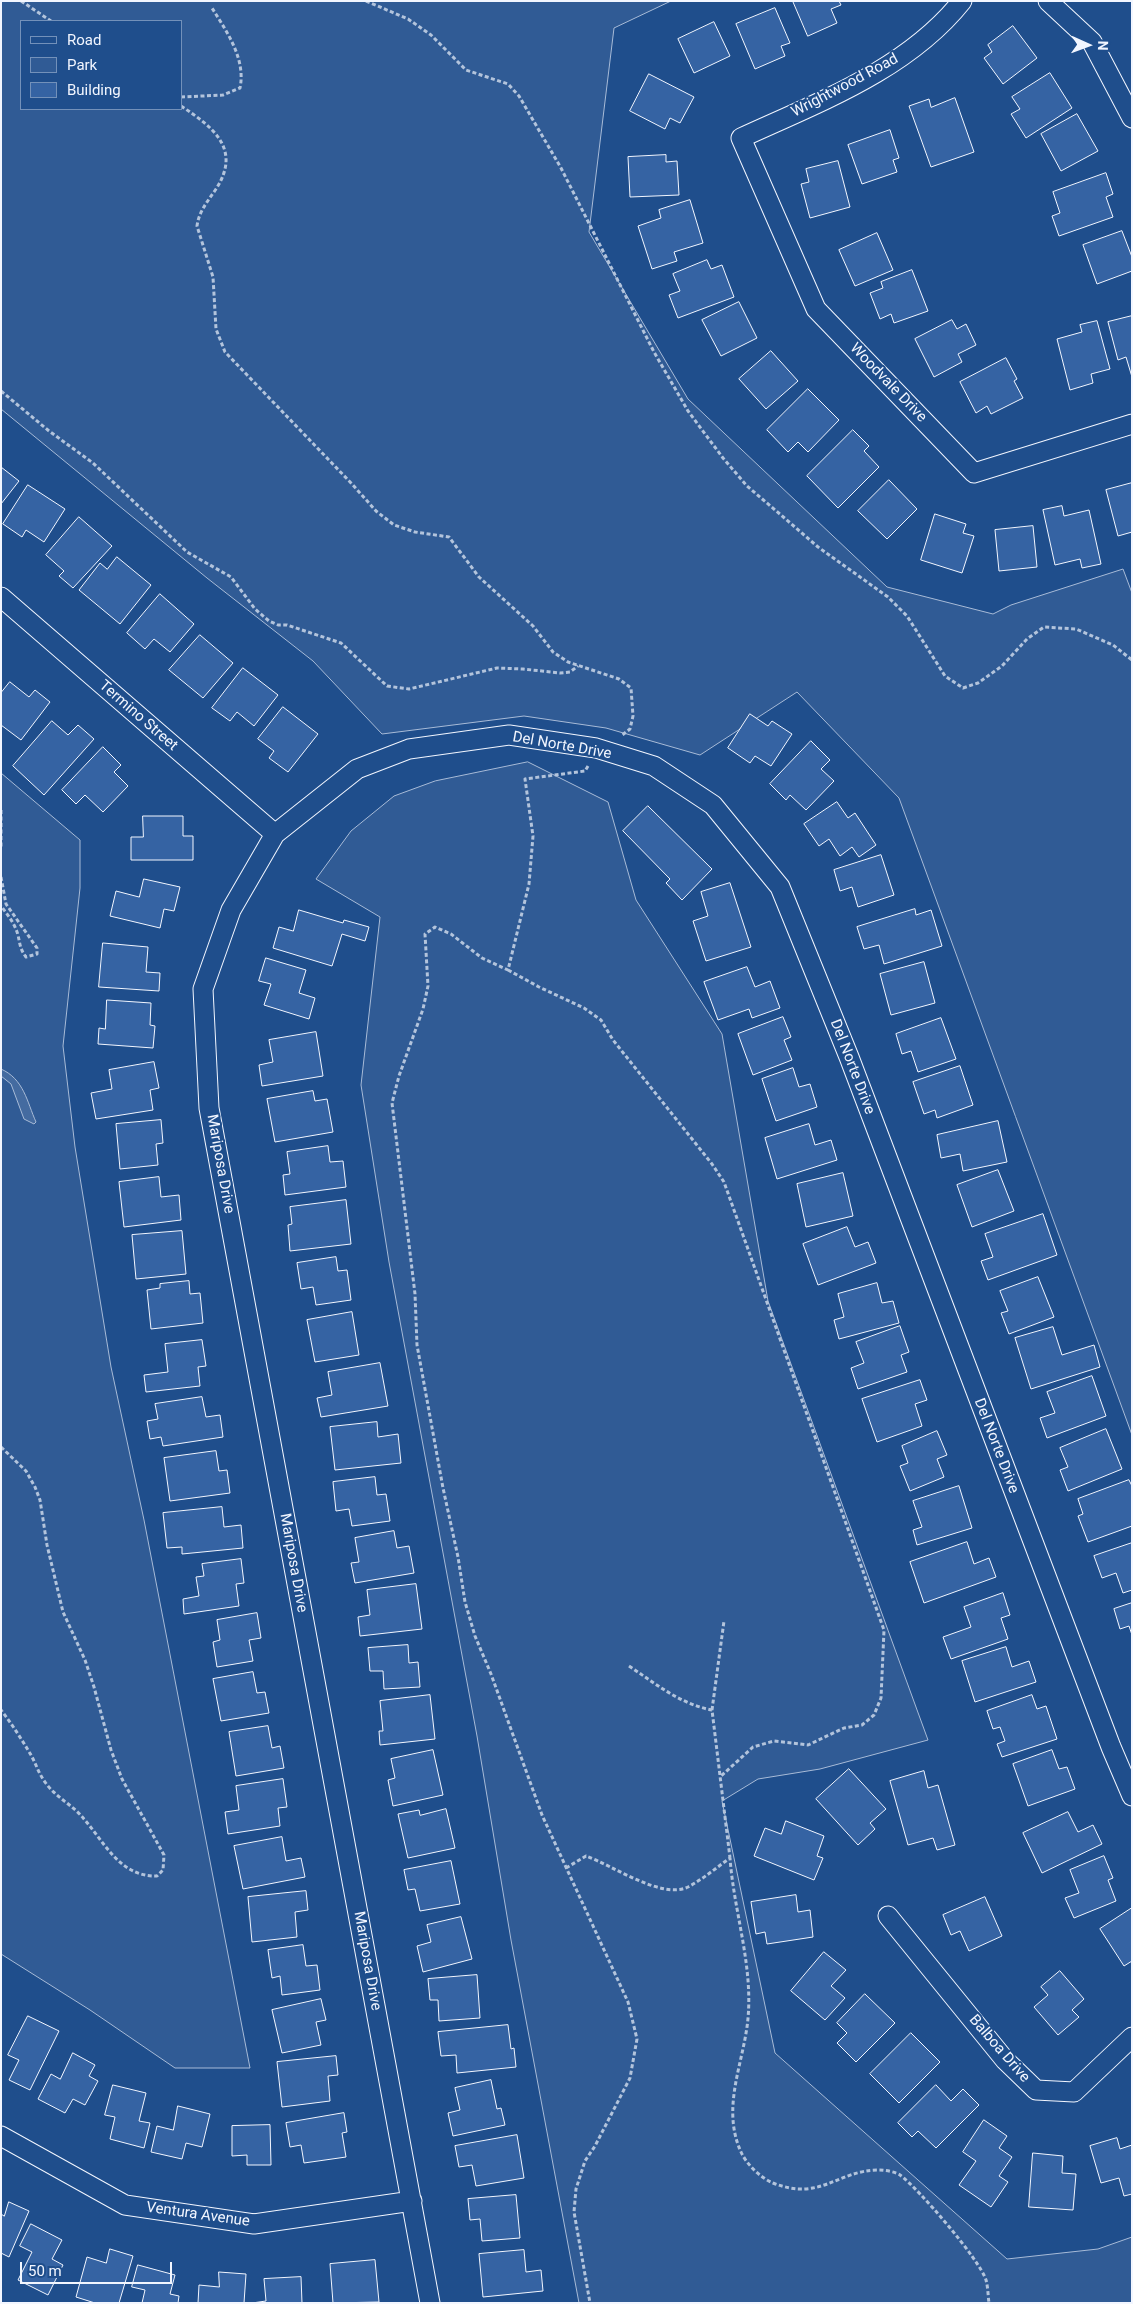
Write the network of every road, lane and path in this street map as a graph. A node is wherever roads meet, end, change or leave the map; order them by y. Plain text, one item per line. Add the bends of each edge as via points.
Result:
1 (21, 1) edge
2 (366, 1) edge
3 (962, 1) edge
4 (1048, 1) edge
5 (212, 8) dead end
6 (50, 20) edge
7 (182, 97) edge
8 (182, 107) edge
9 (1132, 118) edge
10 (741, 138) joint
11 (1, 391) edge
12 (1132, 424) edge
13 (1, 597) edge
14 (1132, 660) edge
15 (578, 666) junction
16 (600, 750) junction
17 (1, 810) edge
18 (276, 834) junction
19 (1, 846) edge
20 (1, 877) edge
21 (1, 906) edge
22 (508, 970) junction
23 (1, 1447) edge
24 (724, 1621) dead end
25 (629, 1666) dead end
26 (1, 1710) edge
27 (712, 1710) junction
28 (720, 1777) junction
29 (1132, 1796) edge
30 (730, 1858) junction
31 (566, 1868) junction
32 (888, 1916) dead end
33 (1132, 2037) edge
34 (1, 2136) edge
35 (412, 2201) junction
36 (430, 2303) edge
37 (590, 2303) edge
38 (989, 2303) edge

1 - 6 path
2 - 14 path via 408,19 431,35 466,70 508,84 519,96 561,168 654,352 694,418 747,486 818,547 901,610 946,676 963,688 978,683 1002,666 1027,638 1044,627 1076,629 1113,645
3 - 10 street, Wrightwood Road via 944,23 899,60 826,99
4 - 9 street via 1092,42
5 - 7 path via 236,49 243,74 240,88 223,95
8 - 15 path via 204,121 222,142 228,162 225,173 198,218 197,226 213,277 216,329 225,352 376,511 394,525 449,537 479,577 533,626 553,652
10 - 12 street, Woodvale Drive via 816,309 974,473
11 - 15 path via 94,463 187,552 231,577 255,609 269,620 341,643 387,686 409,690 497,668 560,674
13 - 18 street, Termino Street
15 - 16 path via 619,679 632,688 630,730
16 - 18 street, Del Norte Drive via 508,735 409,749 357,769
16 - 22 path via 593,754 586,771 525,779 533,836 528,884
16 - 29 street, Del Norte Drive via 654,766 713,806 780,887 849,1057
17 - 19 path
18 - 35 street, Mariposa Drive via 231,910 204,989 209,1108
20 - 21 path via 6,904 37,948 36,954 26,957 20,949 18,934
22 - 28 path via 584,1008 601,1020 613,1040 724,1182 884,1630 881,1698 874,1715 862,1725 844,1728 808,1745 774,1741 754,1746
22 - 31 path via 482,958 451,934 435,927 425,934 428,986 392,1103 415,1294 417,1345 465,1602 542,1815
23 - 26 path via 26,1471 38,1494 63,1612 94,1687 111,1750 122,1779 164,1855 162,1870 156,1876 147,1876 122,1865 84,1818 53,1793
24 - 27 path
25 - 27 path via 670,1694 694,1706
27 - 28 path
28 - 30 path
30 - 31 path via 686,1888 671,1890 650,1885 586,1856
30 - 38 path via 749,1998 748,2025 731,2116 742,2153 766,2180 787,2189 807,2190 879,2170 899,2174 916,2189 974,2260 986,2279
31 - 37 path via 628,2002 637,2039 630,2078 585,2161 576,2189 574,2212
32 - 33 street, Balboa Drive via 1005,2060 1036,2090 1074,2092
34 - 35 street, Ventura Avenue via 125,2204 254,2224
35 - 36 street, Mariposa Drive

